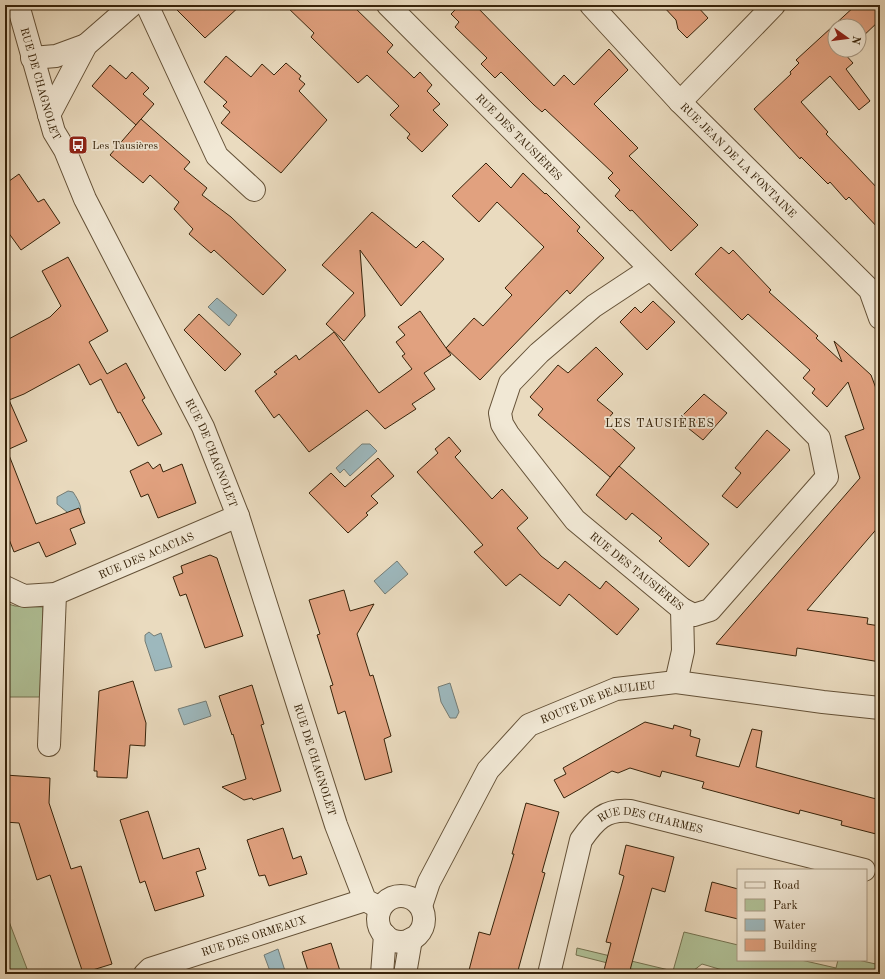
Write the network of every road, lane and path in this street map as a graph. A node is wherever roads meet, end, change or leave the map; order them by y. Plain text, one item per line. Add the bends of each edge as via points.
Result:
1 (18, 5) edge
2 (132, 5) edge
3 (147, 5) edge
4 (388, 5) edge
5 (591, 5) edge
6 (774, 5) edge
7 (86, 45) junction
8 (32, 58) junction
9 (680, 102) junction
10 (49, 115) junction
11 (254, 190) dead end
12 (650, 269) junction
13 (880, 318) edge
14 (238, 516) junction
15 (5, 587) edge
16 (55, 594) junction
17 (682, 608) junction
18 (710, 610) junction
19 (683, 651) junction
20 (676, 682) junction
21 (880, 708) edge
22 (49, 745) dead end
23 (861, 869) edge
24 (867, 871) edge
25 (880, 874) edge
26 (373, 904) junction
27 (421, 906) junction
28 (385, 936) junction
29 (411, 940) junction
30 (145, 974) edge
31 (382, 974) edge
32 (405, 974) edge
33 (549, 974) edge

1 - 8 street, RUE DE CHAGNOLET
2 - 7 street
3 - 11 street via 217,156
4 - 12 street, RUE DES TAUSIÈRES
5 - 9 street, RUE JEAN DE LA FONTAINE
6 - 9 street
7 - 8 street via 56,56
7 - 10 street
8 - 10 street, RUE DE CHAGNOLET
9 - 13 street, RUE JEAN DE LA FONTAINE via 870,290
10 - 14 street, RUE DE CHAGNOLET via 54,132 65,150 85,199 203,427
12 - 17 street, RUE DES TAUSIÈRES via 594,306 539,353 510,383 500,413 502,424 508,434 575,520
12 - 18 street, RUE DES TAUSIÈRES via 820,438 827,477
14 - 16 street, RUE DES ACACIAS
14 - 26 street, RUE DE CHAGNOLET via 336,824
15 - 16 street, RUE DES ACACIAS via 24,596
16 - 22 street
17 - 18 street, RUE DES TAUSIÈRES via 694,615
17 - 19 street
18 - 19 street
19 - 20 street
20 - 21 street, ROUTE DE BEAULIEU
20 - 27 street, ROUTE DE BEAULIEU via 616,689 529,725 488,770 429,882
23 - 33 street, RUE DES CHARMES via 630,811 617,810 604,815 592,825 581,840
24 - 25 street, RUE DES CHARMES
26 - 27 street via 399,895 412,898
26 - 28 street, RUE DE CHAGNOLET
26 - 30 street, RUE DES ORMEAUX via 150,969
27 - 29 street via 424,912 424,925
28 - 29 street via 398,942
28 - 31 street
29 - 32 street

